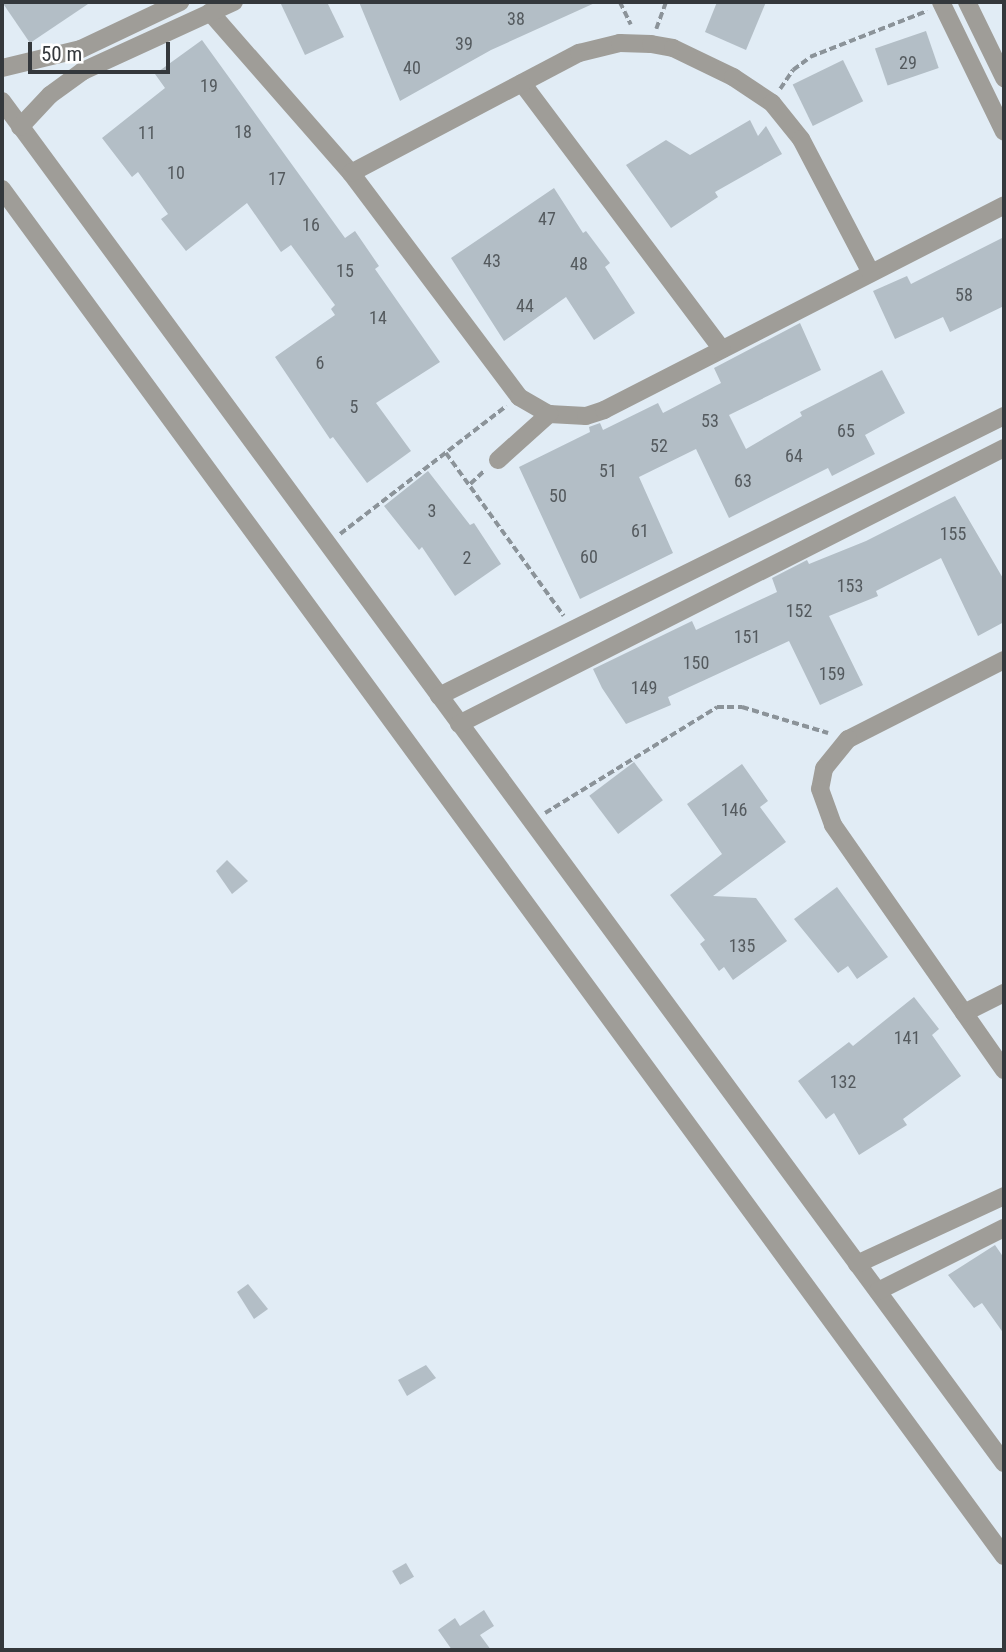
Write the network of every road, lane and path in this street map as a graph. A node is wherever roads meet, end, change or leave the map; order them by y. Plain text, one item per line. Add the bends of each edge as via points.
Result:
1 (180, 2) edge
2 (234, 2) edge
3 (620, 2) edge
4 (666, 2) edge
5 (967, 2) edge
6 (942, 4) edge
7 (210, 12) junction
8 (644, 43) junction
9 (2, 68) edge
10 (1004, 78) edge
11 (522, 83) junction
12 (2, 101) edge
13 (772, 103) junction
14 (20, 127) junction
15 (1004, 132) edge
16 (351, 173) junction
17 (2, 189) edge
18 (1004, 205) edge
19 (871, 273) junction
20 (722, 349) junction
21 (519, 397) junction
22 (549, 414) junction
23 (1004, 416) edge
24 (1004, 448) edge
25 (446, 453) junction
26 (498, 460) dead end
27 (852, 493) junction
28 (866, 518) junction
29 (327, 544) junction
30 (699, 569) junction
31 (713, 595) junction
32 (575, 631) junction
33 (1004, 660) edge
34 (439, 696) junction
35 (459, 724) junction
36 (848, 740) junction
37 (532, 822) junction
38 (1004, 993) edge
39 (964, 1013) junction
40 (1004, 1070) edge
41 (1004, 1196) edge
42 (1004, 1228) edge
43 (858, 1264) junction
44 (878, 1291) junction
45 (1004, 1463) edge
46 (1004, 1556) edge

1 - 9 street via 81,49
2 - 7 street
3 - 8 path
4 - 8 path
5 - 10 street
6 - 13 path via 810,57 793,69
6 - 15 street
7 - 14 street via 83,71 50,95
7 - 16 street
8 - 11 street via 579,52
8 - 13 street via 673,48 733,77
11 - 16 street
11 - 20 street
12 - 14 street
13 - 19 street via 801,139
14 - 29 street
16 - 21 street
17 - 46 street
18 - 19 street
19 - 20 street
20 - 22 street via 604,410 586,416
21 - 22 street
21 - 25 path
22 - 26 street
23 - 27 street
24 - 28 street
25 - 29 path
25 - 32 path
27 - 28 street
27 - 30 street
28 - 31 street
29 - 34 street
30 - 31 street
30 - 32 street
31 - 35 street
32 - 34 street
33 - 36 street
34 - 35 street
35 - 37 street
36 - 37 path via 742,707 717,707
36 - 39 street via 824,769 823,808
37 - 43 street
38 - 39 street
39 - 40 street
41 - 43 street
42 - 44 street
43 - 44 street
44 - 45 street

